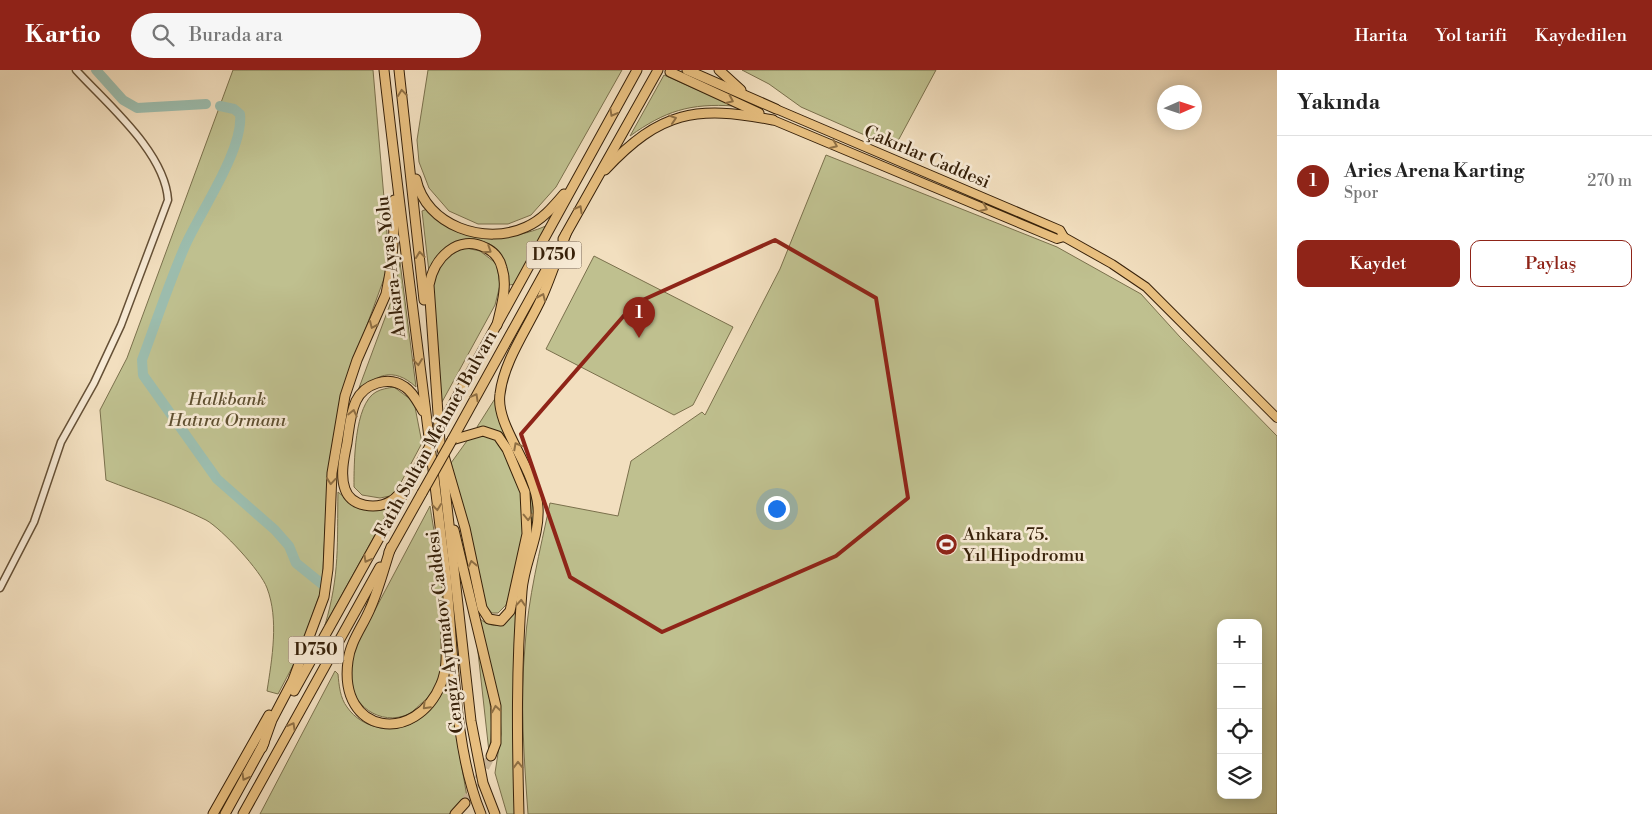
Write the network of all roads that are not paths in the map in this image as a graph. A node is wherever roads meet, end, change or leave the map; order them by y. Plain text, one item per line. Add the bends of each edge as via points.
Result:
1 (76, 70) edge
2 (384, 70) edge
3 (399, 70) edge
4 (637, 70) edge
5 (658, 70) edge
6 (686, 70) edge
7 (719, 70) edge
8 (670, 72) dead end
9 (776, 109) junction
10 (773, 120) junction
11 (822, 129) junction
12 (818, 138) junction
13 (392, 140) junction
14 (410, 154) junction
15 (577, 179) junction
16 (595, 181) junction
17 (566, 234) junction
18 (1064, 237) junction
19 (497, 325) junction
20 (425, 414) junction
21 (1277, 418) edge
22 (452, 440) junction
23 (440, 442) junction
24 (431, 459) joint
25 (408, 486) junction
26 (445, 499) junction
27 (391, 547) junction
28 (446, 576) junction
29 (0, 588) edge
30 (301, 658) junction
31 (262, 748) junction
32 (491, 756) tunnel mouth
33 (465, 804) tunnel mouth
34 (214, 814) edge
35 (225, 814) edge
36 (242, 814) edge
37 (455, 814) edge
38 (481, 814) edge
39 (495, 814) edge
40 (519, 814) edge

1 - 29 street via 139,138 160,168 168,200 121,325 61,442 34,522
2 - 13 highway, Ankara-Ayaş Yolu
14 -> 3 highway, Ankara-Ayaş Yolu
4 -> 15 highway, Fatih Sultan Mehmet Bulvarı / D750
5 - 16 highway, Fatih Sultan Mehmet Bulvarı / D750
6 - 9 highway
7 - 9 highway via 735,86
8 -> 10 highway
9 - 11 main road, Çakırlar Caddesi
10 - 12 main road, Çakırlar Caddesi
16 -> 10 highway via 634,141 667,120 721,112
11 - 12 main road
11 - 18 main road, Çakırlar Caddesi via 1060,230
12 -> 18 main road, Çakırlar Caddesi via 1057,239
13 -> 20 highway, Ankara-Ayaş Yolu
13 -> 30 highway via 394,250 389,280 345,396 332,473 327,584
14 - 15 highway via 416,183 429,207 452,225 481,234 511,232 539,219
23 -> 14 highway, Ankara-Ayaş Yolu
15 - 19 highway, Fatih Sultan Mehmet Bulvarı / D750
17 -> 16 highway, Fatih Sultan Mehmet Bulvarı / D750
22 -> 17 highway, Fatih Sultan Mehmet Bulvarı / D750
40 -> 17 highway via 517,706 522,588 536,538 538,511 528,468 501,416 499,395 508,365 543,296
18 - 21 main road, Çakırlar Caddesi via 1146,287
23 -> 19 highway via 429,292 435,268 451,248 466,243 481,245 496,255 504,281
19 - 25 highway, Fatih Sultan Mehmet Bulvarı / D750, bridge
20 - 24 highway, Ankara-Ayaş Yolu
25 -> 20 highway via 391,501 378,506 358,503 350,497 343,474 352,411 360,394 380,382 406,387
22 -> 23 highway via 483,431 498,436 525,492 527,534 510,611 501,620 488,619 482,608 465,528
22 - 27 highway, Fatih Sultan Mehmet Bulvarı / D750, bridge
23 - 26 highway, Cengiz Aytmatov Caddesi
24 -> 28 highway, Cengiz Aytmatov Caddesi
25 -> 31 highway, Fatih Sultan Mehmet Bulvarı / D750
32 -> 26 highway via 497,732 496,706
26 - 39 highway, Cengiz Aytmatov Caddesi via 471,722 483,782
28 -> 27 highway via 446,663 439,690 422,711 409,720 388,724 367,718 353,704 347,687 348,659 370,609
36 -> 27 highway, Fatih Sultan Mehmet Bulvarı / D750
28 - 38 highway, Cengiz Aytmatov Caddesi via 464,752
30 - 31 highway
30 - 34 highway
31 -> 35 highway, Fatih Sultan Mehmet Bulvarı / D750
33 - 37 highway

